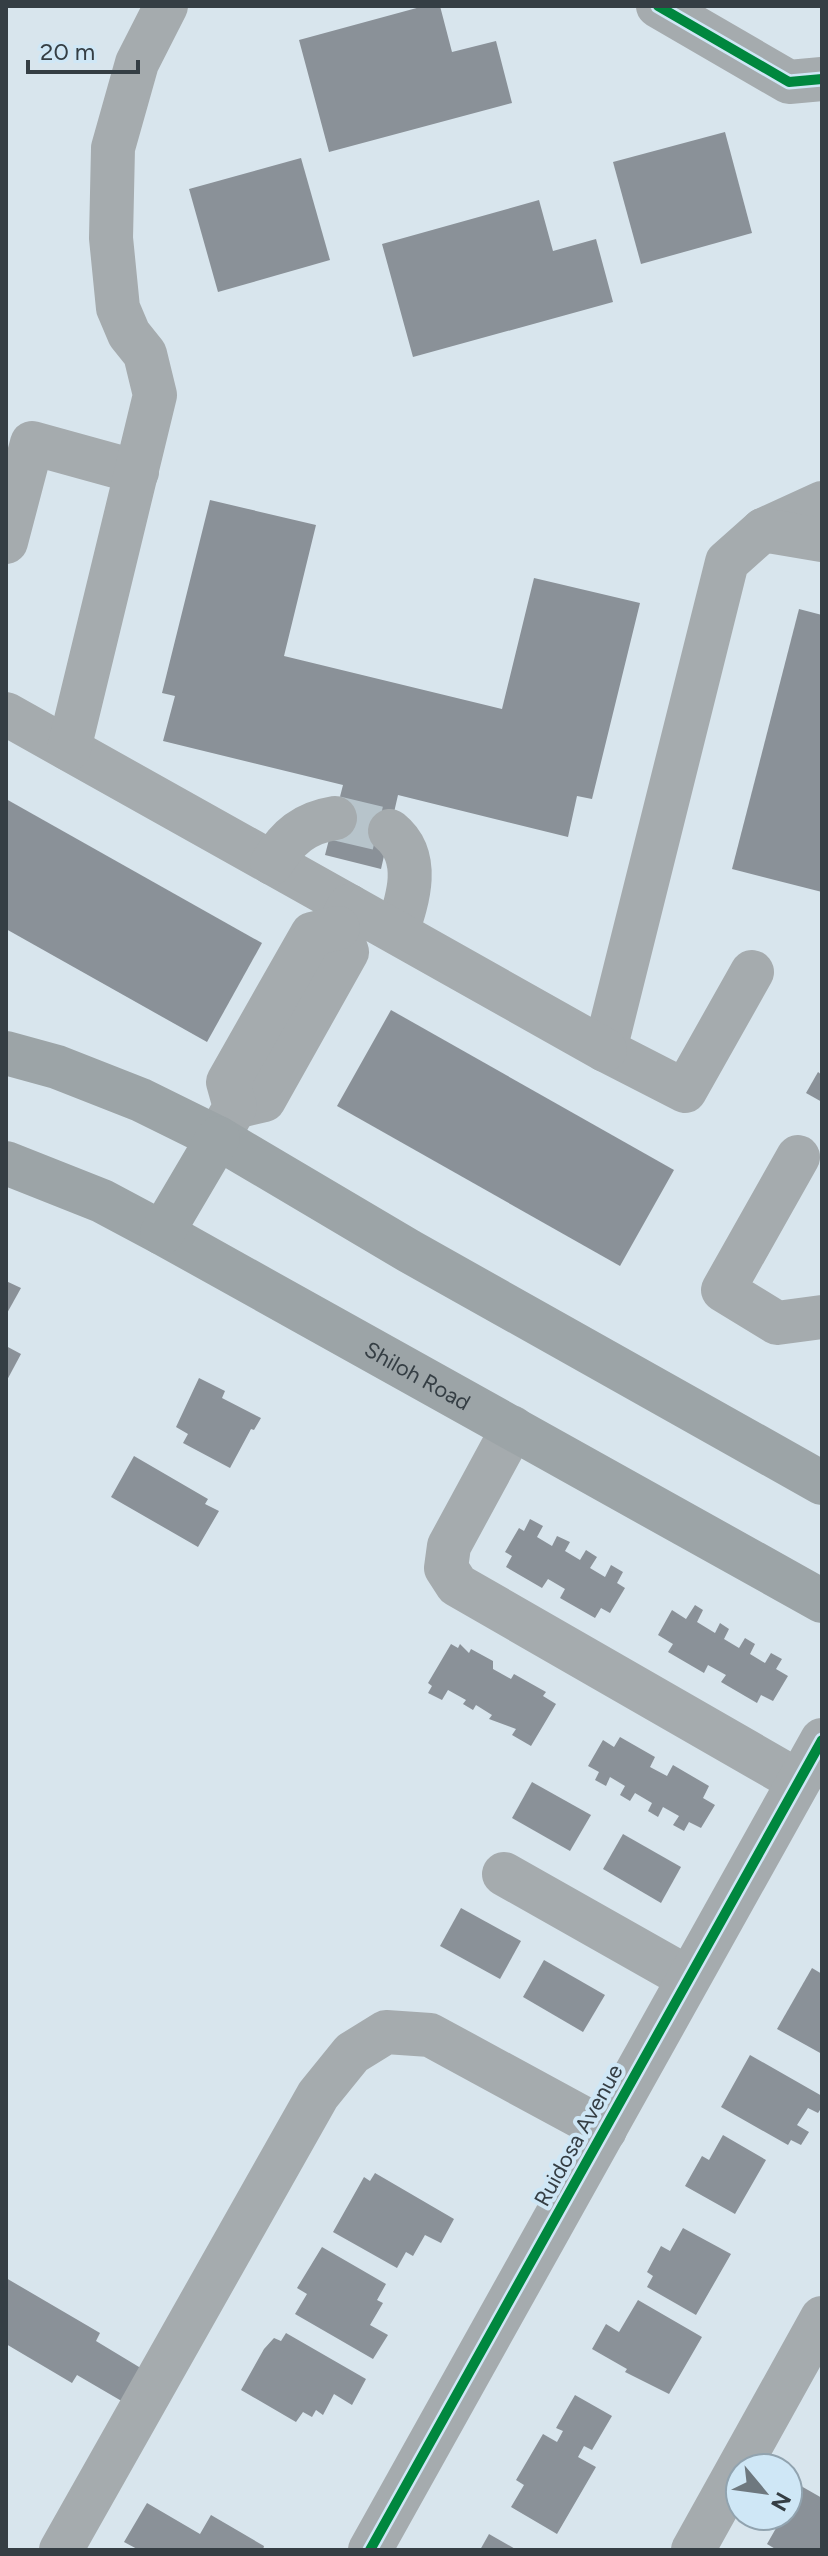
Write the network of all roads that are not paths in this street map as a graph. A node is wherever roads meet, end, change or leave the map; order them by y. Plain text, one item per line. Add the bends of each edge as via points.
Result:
1 (166, 6) edge
2 (658, 6) edge
3 (822, 79) edge
4 (137, 472) junction
5 (822, 503) edge
6 (763, 530) junction
7 (822, 540) edge
8 (6, 542) edge
9 (6, 714) edge
10 (69, 749) junction
11 (335, 818) tunnel mouth
12 (390, 831) dead end
13 (272, 863) junction
14 (344, 917) junction
15 (397, 932) junction
16 (752, 972) dead end
17 (605, 1050) junction
18 (6, 1053) edge
19 (226, 1122) junction
20 (798, 1157) dead end
21 (6, 1163) edge
22 (162, 1233) junction
23 (822, 1317) edge
24 (513, 1428) junction
25 (822, 1483) edge
26 (822, 1601) edge
27 (822, 1740) edge
28 (798, 1781) junction
29 (504, 1874) dead end
30 (688, 1978) junction
31 (605, 2130) junction
32 (822, 2318) edge
33 (61, 2550) edge
34 (370, 2550) edge
35 (693, 2550) edge

1 - 4 street via 137,63 113,148 111,238 118,308 145,354 155,395
2 - 3 street via 789,82
4 - 8 street via 32,443
4 - 10 street
5 - 6 street
6 - 7 street
6 - 17 street via 727,562
9 - 10 street
10 - 13 street
11 - 13 street via 305,826 285,842
12 - 15 street via 402,841 411,874
13 - 14 street
14 - 15 street
14 - 19 street via 312,934 228,1082
15 - 17 street
16 - 17 street via 685,1091
18 - 19 main road via 141,1100
19 - 22 main road
19 - 25 main road via 409,1251
20 - 23 street via 723,1290 777,1323
21 - 22 main road, Shiloh Road via 102,1201
22 - 24 main road, Shiloh Road
24 - 26 main road, Shiloh Road
24 - 28 street via 449,1546 446,1568 457,1585
27 - 28 street, Ruidosa Avenue
28 - 30 street, Ruidosa Avenue
29 - 30 street
30 - 31 street, Ruidosa Avenue
31 - 33 street via 430,2035 386,2032 352,2053 318,2095
31 - 34 street, Ruidosa Avenue
32 - 35 street

